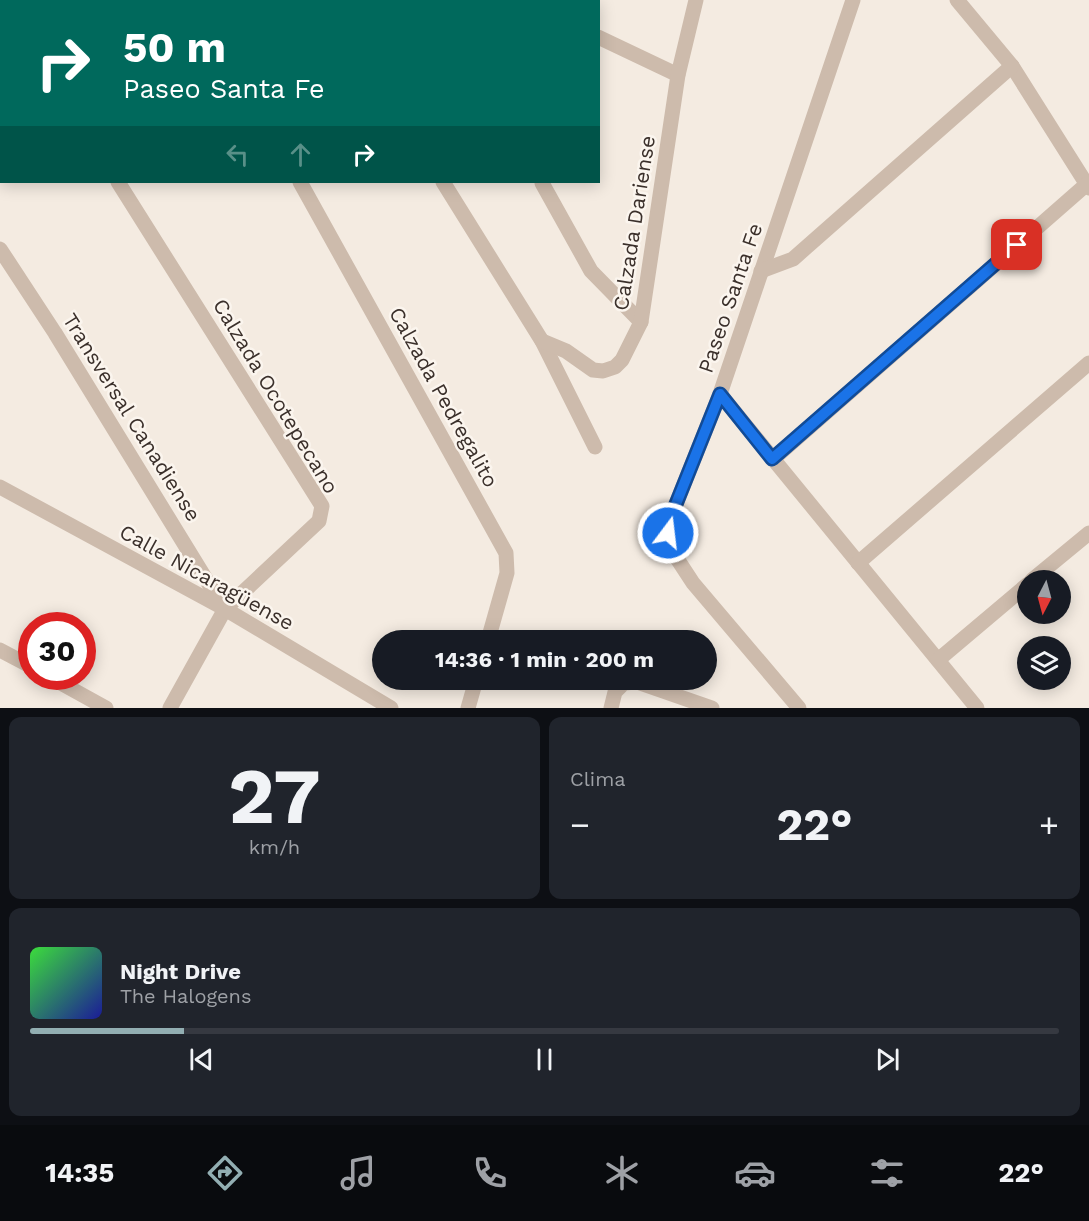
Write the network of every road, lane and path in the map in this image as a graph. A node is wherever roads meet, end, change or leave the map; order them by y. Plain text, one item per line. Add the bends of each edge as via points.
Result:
1 (696, 0) edge
2 (852, 0) edge
3 (957, 0) edge
4 (600, 38) edge
5 (1012, 66) junction
6 (678, 75) junction
7 (119, 183) edge
8 (301, 183) edge
9 (444, 183) edge
10 (542, 183) dead end
11 (1088, 186) edge
12 (0, 249) edge
13 (761, 271) junction
14 (641, 322) junction
15 (542, 342) junction
16 (1089, 363) edge
17 (720, 394) junction
18 (595, 447) dead end
19 (772, 459) junction
20 (0, 487) edge
21 (1089, 533) edge
22 (858, 562) junction
23 (1044, 570) edge
24 (1017, 593) edge
25 (225, 609) junction
26 (491, 630) edge
27 (0, 650) edge
28 (18, 660) edge
29 (938, 660) junction
30 (73, 690) edge
31 (473, 690) edge
32 (106, 708) edge
33 (170, 708) edge
34 (391, 708) edge
35 (468, 708) edge
36 (611, 708) edge
37 (712, 708) edge
38 (799, 708) edge
39 (977, 708) edge

1 - 6 street, Calzada Dariense
2 - 13 street, Paseo Santa Fe
3 - 5 street
4 - 6 street
5 - 11 street
5 - 13 street via 793,259
6 - 14 street, Calzada Dariense
7 - 25 street, Calzada Ocotepecano via 322,506 319,521
8 - 26 street, Calzada Pedregalito via 506,553 507,573
9 - 15 street
10 - 14 street via 591,272
11 - 19 street
12 - 25 street, Transversal Canadiense
13 - 17 street, Paseo Santa Fe
14 - 15 street, Calzada Dariense via 622,360 603,371 593,370 566,351
15 - 18 street
16 - 22 street
17 - 19 street, Paseo Santa Fe
17 - 38 street via 670,519 668,533 676,557 693,583
19 - 22 street, Paseo Santa Fe
20 - 25 street, Calle Nicaragüense
21 - 23 street
22 - 29 street, Paseo Santa Fe
24 - 29 street
25 - 33 street, Calzada Ocotepecano
25 - 34 street, Calle Nicaragüense
27 - 28 street
29 - 39 street, Paseo Santa Fe
30 - 32 street
31 - 35 street
36 - 37 street via 615,692 624,683 637,682

